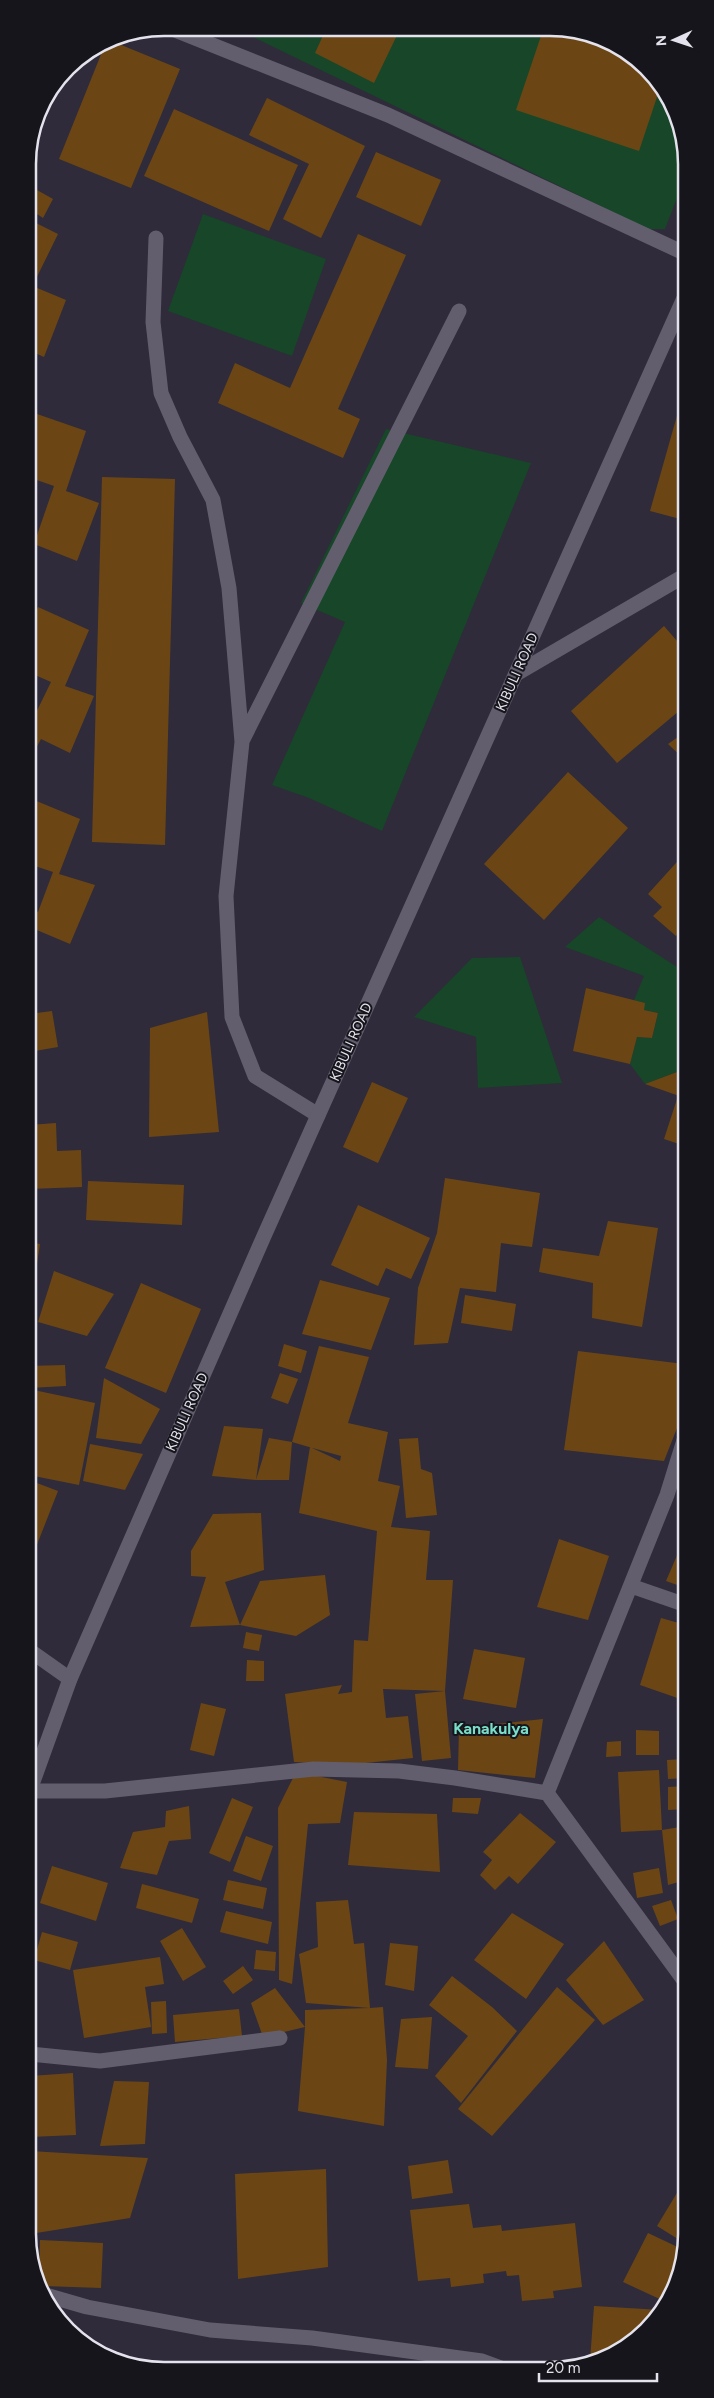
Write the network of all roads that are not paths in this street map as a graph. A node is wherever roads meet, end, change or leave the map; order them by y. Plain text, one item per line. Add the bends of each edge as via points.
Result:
1 (192, 37) edge
2 (156, 238) dead end
3 (678, 250) edge
4 (458, 311) dead end
5 (678, 312) edge
6 (678, 580) edge
7 (516, 674) junction
8 (242, 742) junction
9 (318, 1115) junction
10 (677, 1462) edge
11 (630, 1586) junction
12 (677, 1602) edge
13 (36, 1655) edge
14 (70, 1680) junction
15 (36, 1774) edge
16 (36, 1791) edge
17 (547, 1793) junction
18 (677, 1971) edge
19 (280, 2038) dead end
20 (36, 2055) edge
21 (53, 2297) edge
22 (485, 2362) edge

1 - 3 street via 388,115
2 - 8 street via 153,322 161,393 213,500 229,588
4 - 8 street
5 - 7 street, KIBULI ROAD
6 - 7 street
7 - 9 street, KIBULI ROAD
8 - 9 street via 226,896 232,1017 254,1076
9 - 14 street, KIBULI ROAD
10 - 11 street
11 - 12 street
11 - 17 street
13 - 14 street
14 - 15 street, KIBULI ROAD
16 - 17 street via 105,1791 314,1769 399,1771
17 - 18 street
19 - 20 street via 100,2062
21 - 22 street via 87,2307 210,2330 312,2338

